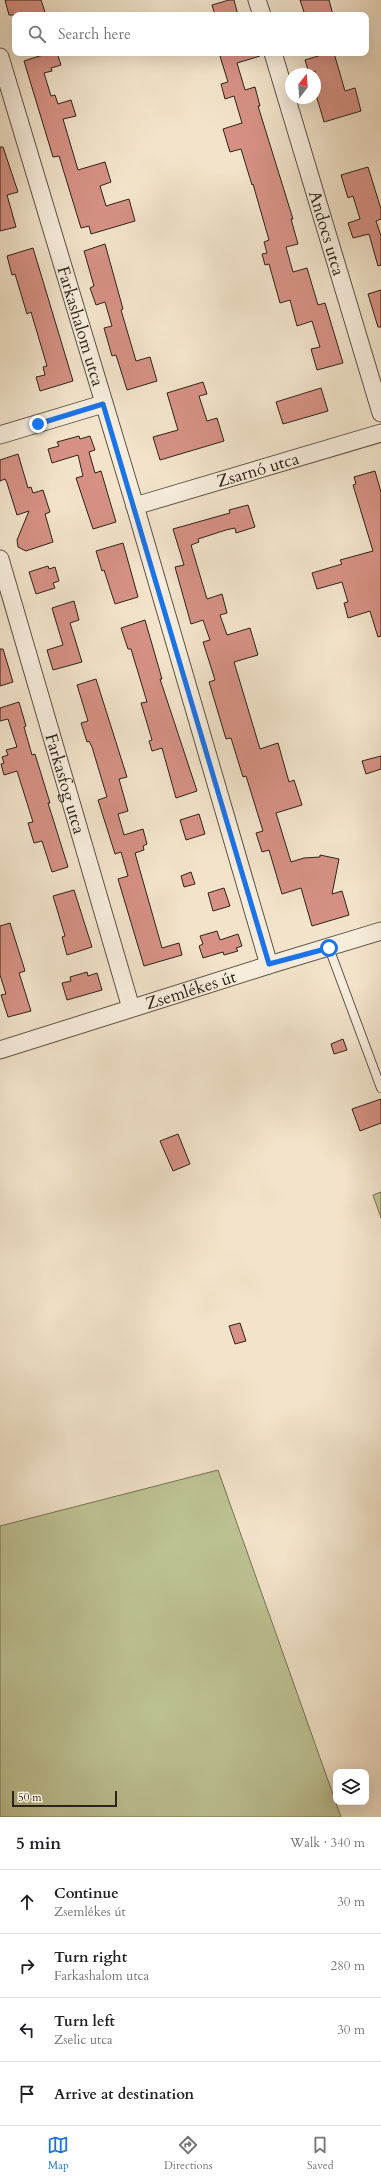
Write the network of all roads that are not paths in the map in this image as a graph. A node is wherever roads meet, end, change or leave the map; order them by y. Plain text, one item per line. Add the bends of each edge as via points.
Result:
1 (257, 0) edge
2 (261, 12) edge
3 (274, 56) edge
4 (0, 57) edge
5 (103, 404) junction
6 (381, 413) edge
7 (381, 432) edge
8 (0, 435) edge
9 (135, 506) junction
10 (0, 559) edge
11 (381, 931) edge
12 (329, 948) junction
13 (269, 964) junction
14 (131, 1008) junction
15 (0, 1050) edge
16 (381, 1088) edge

1 - 2 street
3 - 6 street, Andocs utca
4 - 5 street, Farkashalom utca
5 - 8 street
5 - 9 street, Farkashalom utca
7 - 9 street, Zsarnó utca
9 - 13 street, Farkashalom utca
10 - 14 street, Farkasfog utca
11 - 12 street, Zsemlékes út
12 - 13 street, Zsemlékes út
12 - 16 lane
13 - 14 street, Zsemlékes út
14 - 15 street, Zsemlékes út

